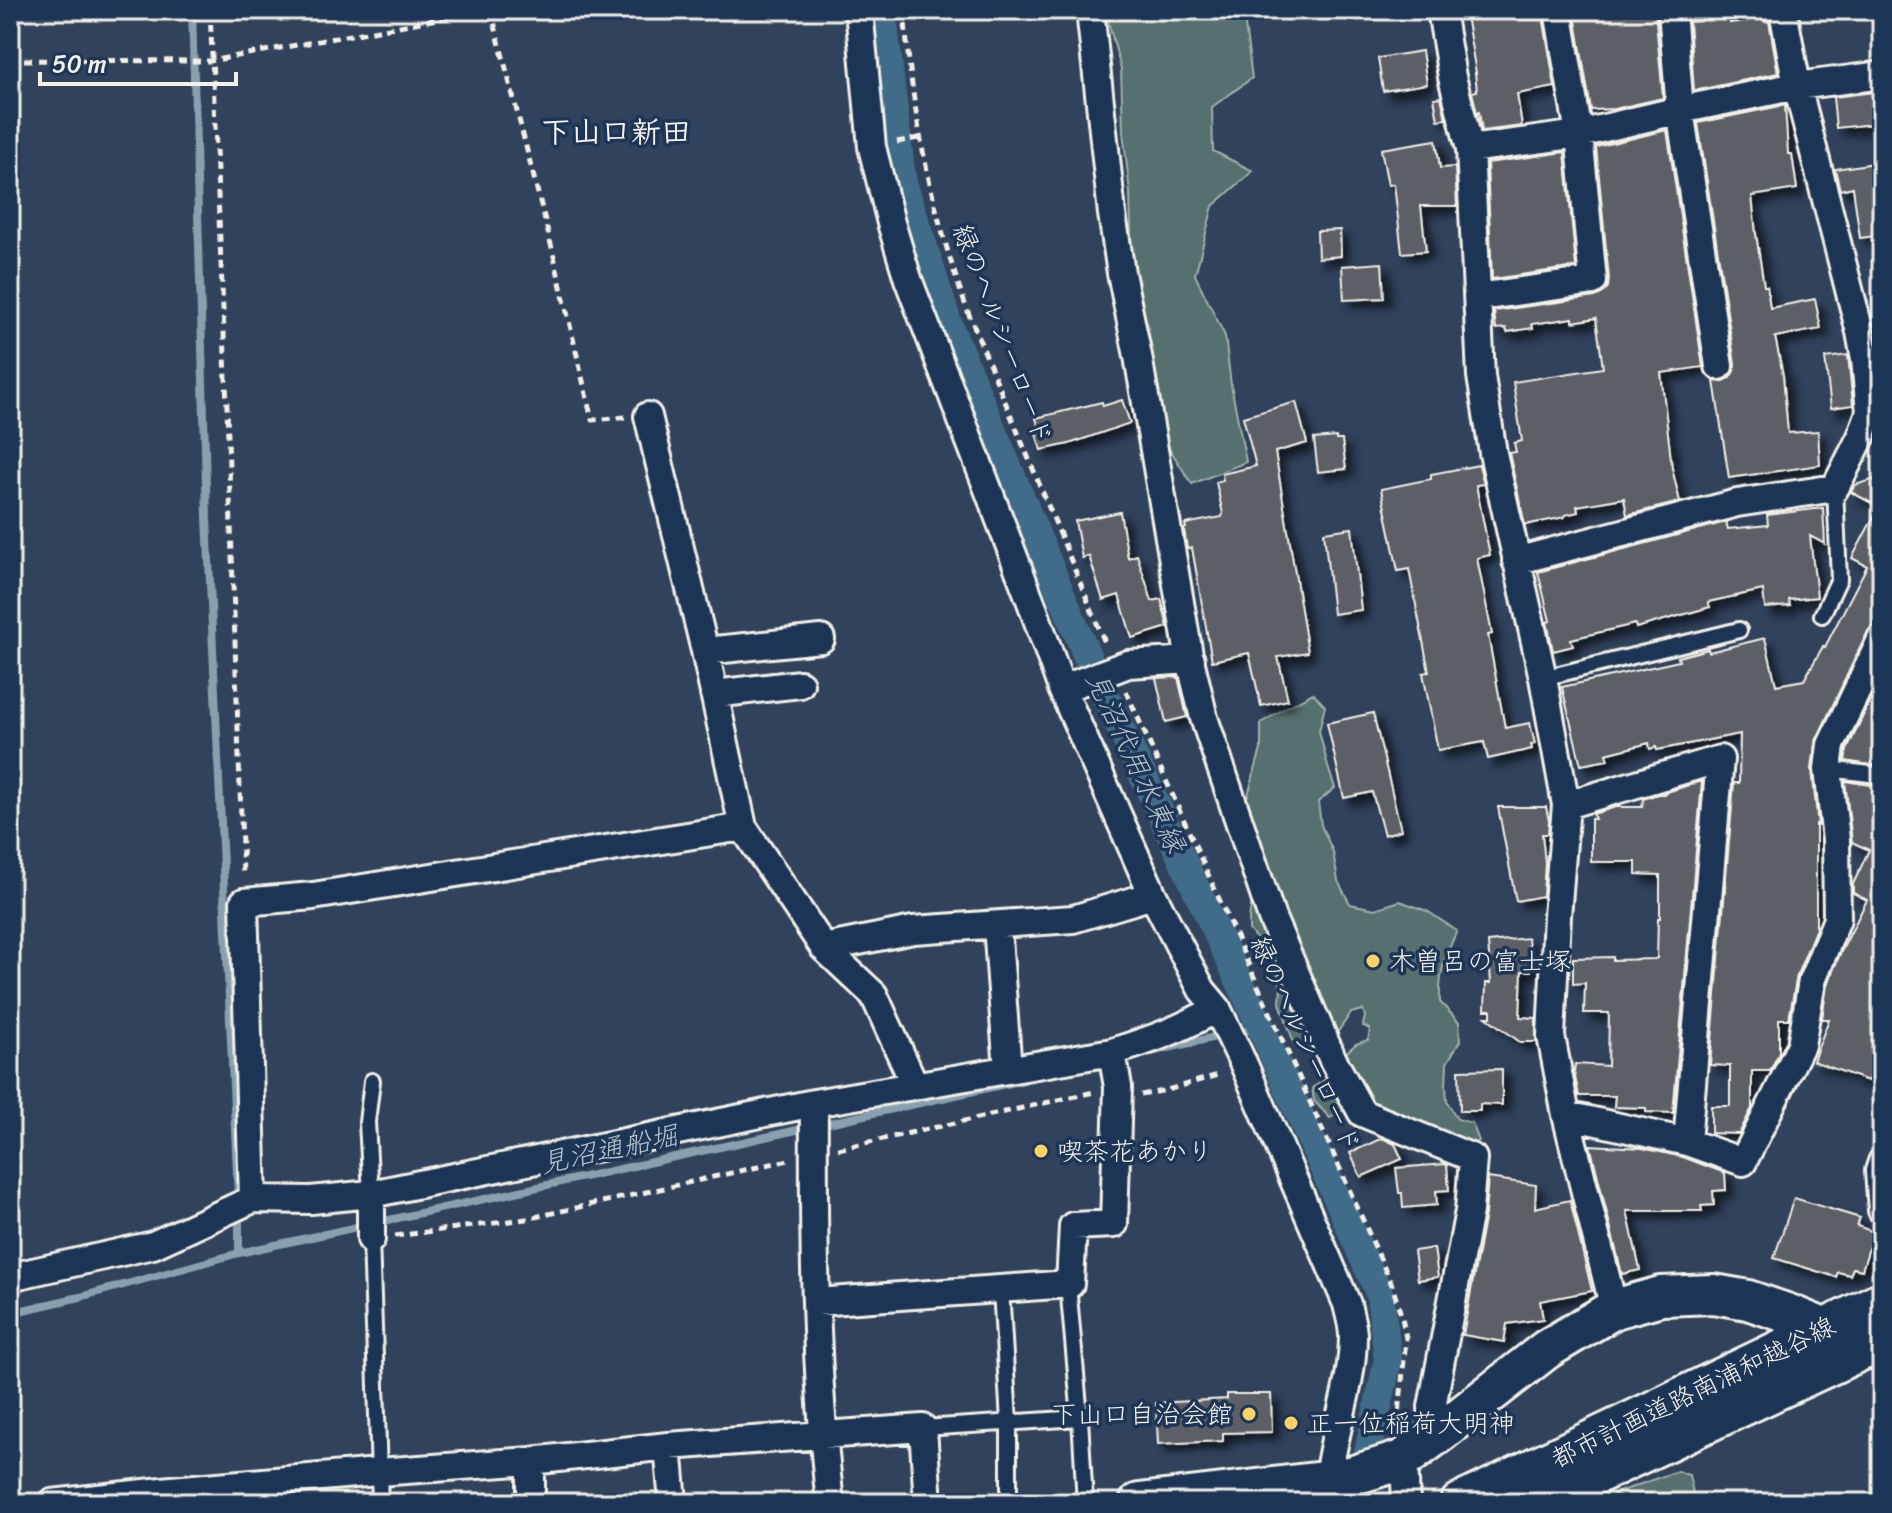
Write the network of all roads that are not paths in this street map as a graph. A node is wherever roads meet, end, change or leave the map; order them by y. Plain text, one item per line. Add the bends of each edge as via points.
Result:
1 (859, 10) edge
2 (1090, 10) edge
3 (1441, 10) edge
4 (1558, 10) edge
5 (1672, 10) edge
6 (1783, 10) edge
7 (1882, 75) edge
8 (1797, 86) junction
9 (1680, 110) junction
10 (1579, 134) junction
11 (1470, 149) junction
12 (1478, 297) junction
13 (1719, 366) dead end
14 (648, 416) road end
15 (1872, 442) edge
16 (1835, 488) junction
17 (1516, 561) junction
18 (1822, 615) dead end
19 (1739, 630) dead end
20 (1882, 638) edge
21 (821, 639) dead end
22 (705, 651) junction
23 (1191, 660) junction
24 (1543, 678) junction
25 (800, 684) dead end
26 (1070, 686) junction
27 (714, 694) junction
28 (1828, 769) junction
29 (1882, 777) edge
30 (1566, 805) junction
31 (743, 827) junction
32 (1153, 895) junction
33 (997, 925) junction
34 (824, 948) junction
35 (1217, 1008) junction
36 (1112, 1052) junction
37 (1008, 1070) junction
38 (372, 1081) dead end
39 (915, 1086) junction
40 (814, 1103) junction
41 (1566, 1115) junction
42 (1687, 1142) junction
43 (1882, 1162) edge
44 (371, 1194) junction
45 (253, 1199) junction
46 (1882, 1210) edge
47 (371, 1239) joint
48 (10, 1277) edge
49 (1070, 1284) junction
50 (1001, 1289) junction
51 (1882, 1301) edge
52 (816, 1302) junction
53 (1614, 1309) junction
54 (1824, 1329) junction
55 (1878, 1347) edge
56 (1080, 1418) junction
57 (1009, 1422) junction
58 (923, 1428) junction
59 (1442, 1431) junction
60 (822, 1435) junction
61 (668, 1446) junction
62 (1399, 1453) junction
63 (531, 1461) junction
64 (378, 1472) junction
65 (1332, 1484) junction
66 (282, 1492) edge
67 (52, 1503) edge
68 (380, 1503) edge
69 (531, 1503) edge
70 (673, 1503) edge
71 (830, 1503) edge
72 (928, 1503) edge
73 (1009, 1503) edge
74 (1085, 1503) edge
75 (1139, 1503) edge
76 (1406, 1503) edge
77 (1460, 1503) edge
78 (1535, 1503) edge

1 - 26 street via 872,147 908,279 1031,602
2 - 23 street via 1121,273
3 - 11 street
4 - 10 street
5 - 9 street
6 - 8 street
7 - 8 street
8 - 9 street
8 - 15 street via 1860,332
9 - 10 street
9 - 13 street
10 - 11 street
10 - 12 street via 1593,281
11 - 12 street
12 - 17 street via 1481,376
14 - 22 street
15 - 16 street
16 - 17 street via 1737,503
16 - 18 lane via 1839,579
17 - 24 street
19 - 24 lane
20 - 28 street via 1831,745
21 - 22 street
22 - 27 street
23 - 26 street via 1128,664 1116,673
23 - 59 street via 1204,718 1272,918 1333,1060 1362,1113 1473,1158 1469,1211 1432,1407
24 - 30 street
25 - 27 street
26 - 32 street
27 - 31 street
28 - 29 lane
28 - 42 street via 1837,919 1812,981 1801,1045 1743,1162
30 - 41 street via 1551,1036
30 - 42 street via 1720,759
31 - 34 street
31 - 45 street via 328,894 244,902
32 - 33 street via 1073,919
32 - 35 street via 1202,990
33 - 34 street via 913,930
33 - 37 street
34 - 39 street via 874,995
35 - 36 street via 1188,1025
35 - 65 street via 1347,1304 1353,1332 1351,1366 1332,1448
36 - 37 street
36 - 49 street via 1117,1093 1114,1224 1073,1226
37 - 39 street
38 - 44 lane via 367,1122
39 - 40 street
40 - 44 street
40 - 52 street
41 - 42 street
41 - 53 street
43 - 46 street
44 - 45 street
44 - 47 street
45 - 48 street via 153,1245
47 - 64 lane
49 - 50 street
49 - 56 lane
50 - 52 street
50 - 57 lane
51 - 54 street, 都市計画道路南浦和越谷線
52 - 60 street
53 - 54 street via 1661,1296 1714,1294 1748,1300
53 - 59 street via 1547,1349
54 - 55 street
54 - 77 street, 都市計画道路南浦和越谷線
55 - 78 street, 都市計画道路南浦和越谷線
56 - 57 lane
56 - 74 lane
57 - 58 lane
57 - 73 lane
58 - 60 street
58 - 72 street
59 - 62 street
60 - 61 street
60 - 71 street
61 - 63 street
61 - 70 street
62 - 65 street
62 - 76 street
63 - 64 street
63 - 69 street
64 - 66 street
64 - 68 lane
65 - 75 street
66 - 67 street via 172,1490

